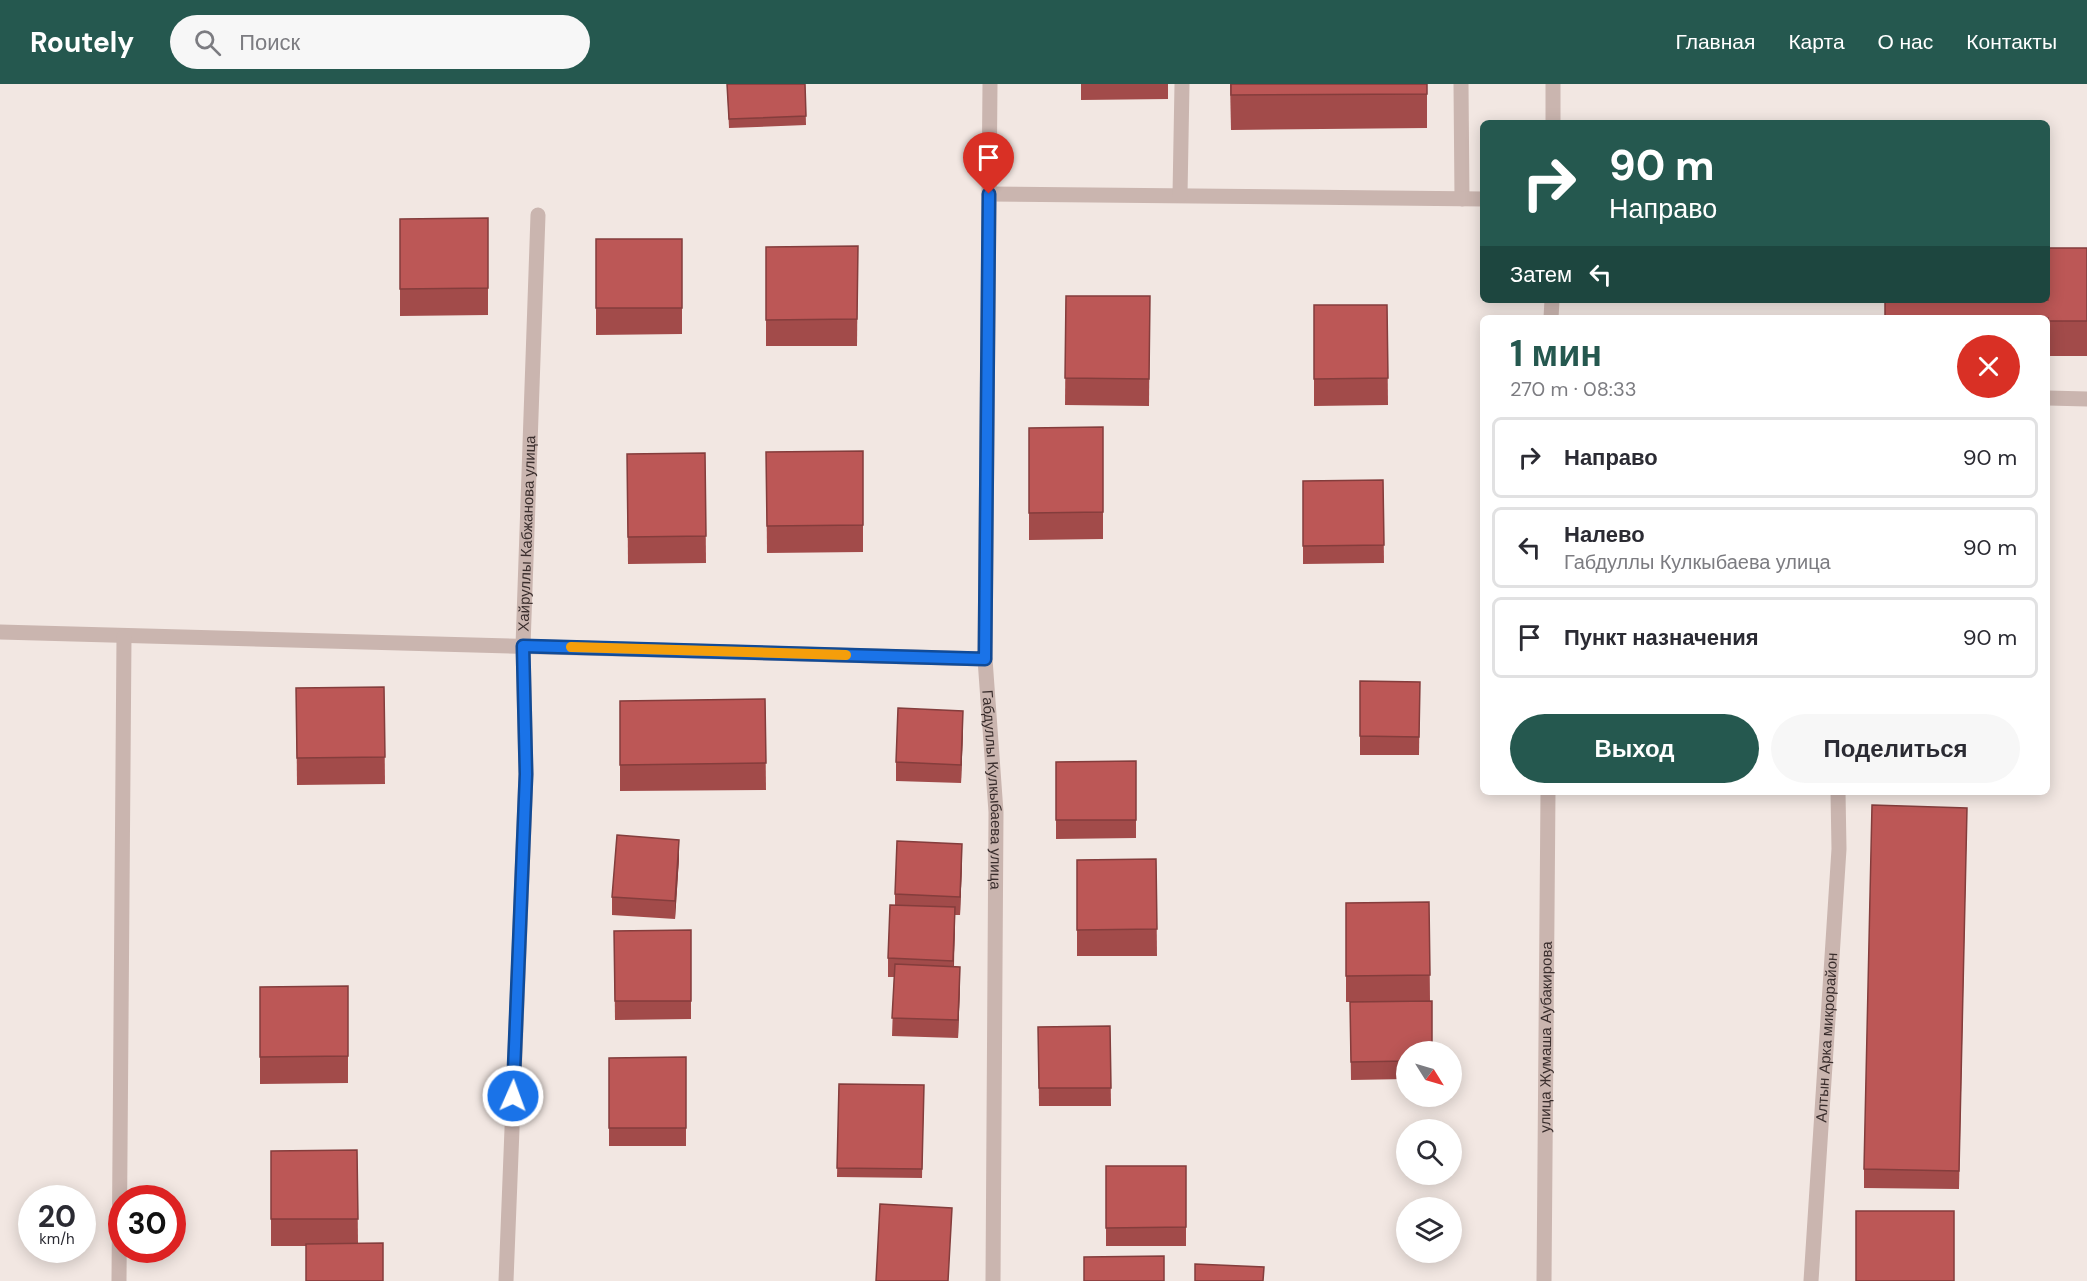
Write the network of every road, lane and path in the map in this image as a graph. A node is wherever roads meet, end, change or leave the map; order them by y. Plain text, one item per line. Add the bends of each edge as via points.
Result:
1 (990, 84) edge
2 (1182, 84) edge
3 (1461, 84) edge
4 (1553, 84) edge
5 (1553, 120) edge
6 (989, 194) junction
7 (1180, 195) junction
8 (1462, 199) junction
9 (1480, 199) edge
10 (538, 215) dead end
11 (2050, 398) edge
12 (2087, 399) edge
13 (0, 632) edge
14 (124, 637) junction
15 (523, 646) junction
16 (985, 659) junction
17 (1548, 795) edge
18 (1838, 795) edge
19 (118, 1281) edge
20 (506, 1281) edge
21 (993, 1281) edge
22 (1544, 1281) edge
23 (1811, 1281) edge

1 - 6 street, Габдуллы Кулкыбаева улица
2 - 7 street
3 - 8 street
4 - 5 street
6 - 7 street
6 - 16 street, Габдуллы Кулкыбаева улица
7 - 8 street
8 - 9 street
10 - 15 street, Хайруллы Кабжанова улица
11 - 12 street
13 - 14 street
14 - 15 street
14 - 19 street
15 - 16 street
15 - 20 street, Хайруллы Кабжанова улица via 526,774
16 - 21 street, Габдуллы Кулкыбаева улица via 996,812
17 - 22 street, улица Жумаша Аубакирова
18 - 23 street, Алтын Арка микрорайон via 1839,849

